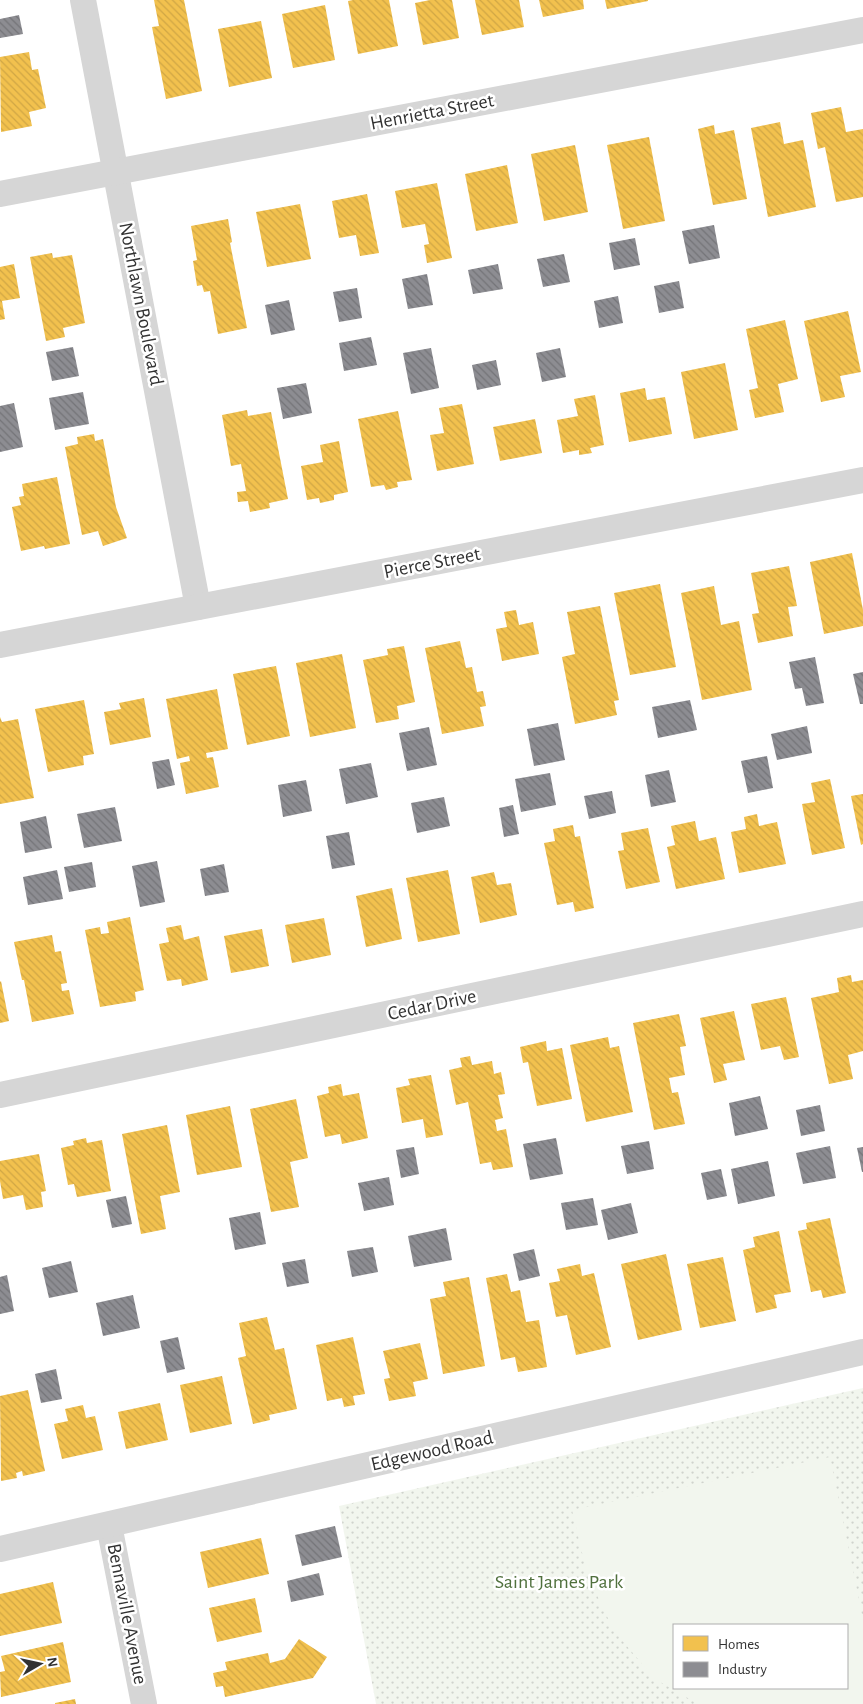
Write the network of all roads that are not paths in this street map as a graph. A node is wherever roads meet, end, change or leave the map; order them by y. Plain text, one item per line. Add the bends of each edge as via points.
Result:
1 (83, 0) edge
2 (863, 30) edge
3 (116, 172) junction
4 (0, 194) edge
5 (863, 480) edge
6 (198, 608) junction
7 (0, 645) edge
8 (863, 914) edge
9 (0, 1095) edge
10 (863, 1352) edge
11 (109, 1525) junction
12 (0, 1549) edge
13 (144, 1704) edge

1 - 3 street, Northlawn Boulevard
2 - 3 street, Henrietta Street
3 - 4 street, Henrietta Street
3 - 6 street, Northlawn Boulevard
5 - 6 street, Pierce Street
6 - 7 street, Pierce Street
8 - 9 street, Cedar Drive
10 - 11 street, Edgewood Road
11 - 12 street, Edgewood Road
11 - 13 street, Bennaville Avenue

